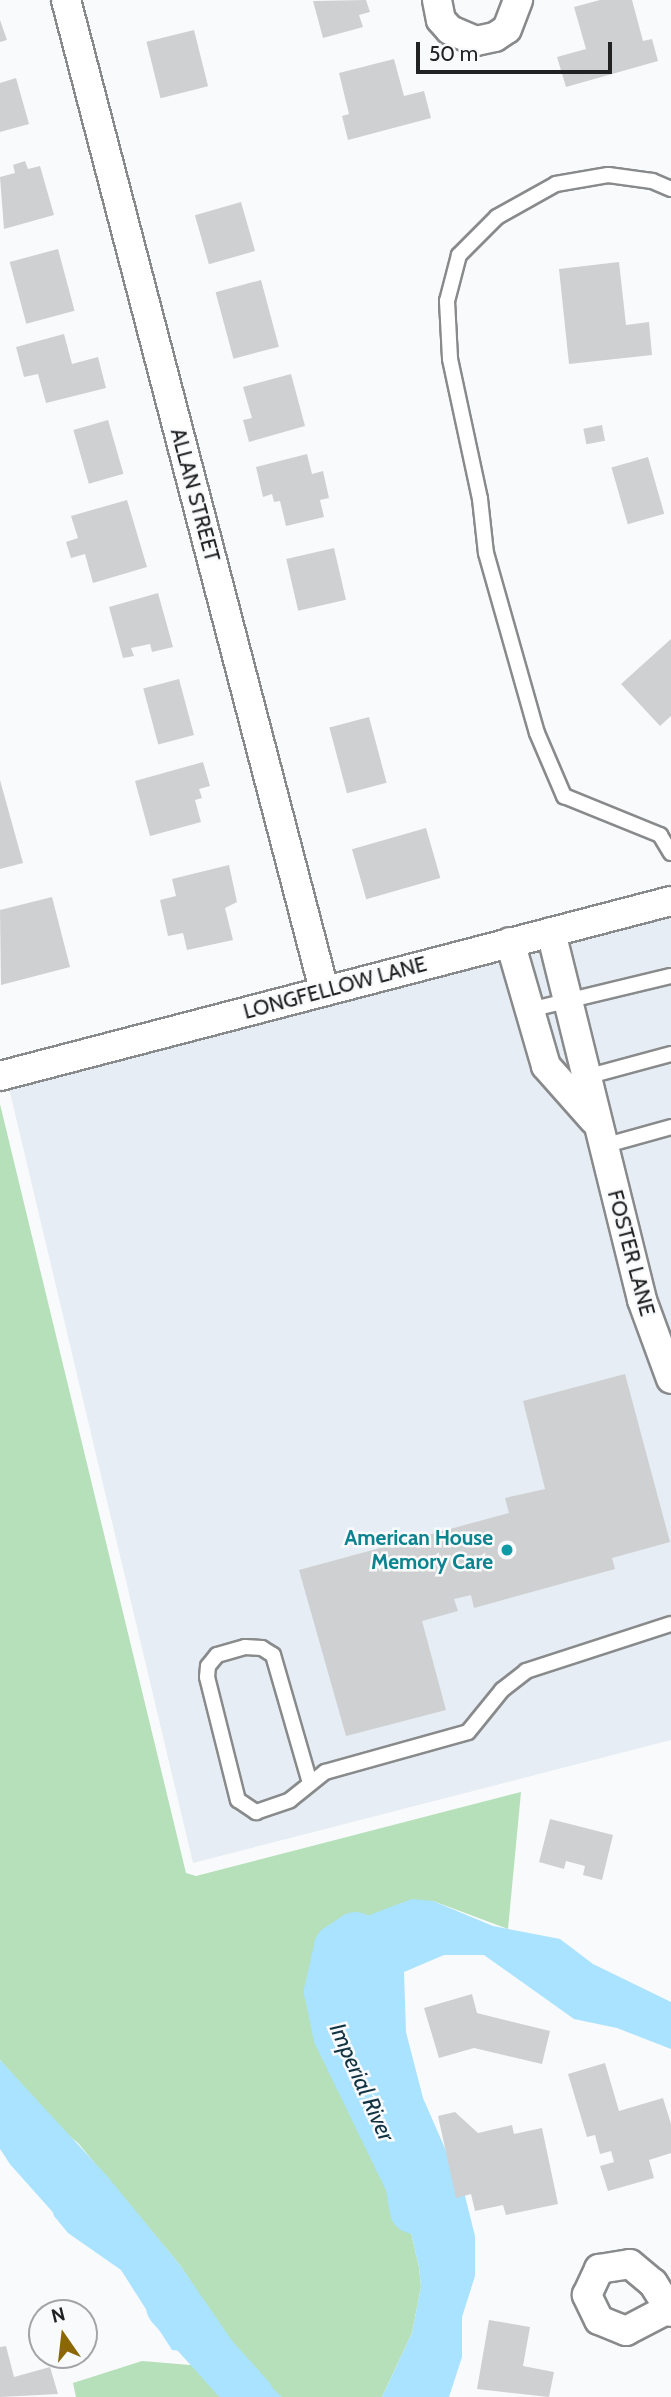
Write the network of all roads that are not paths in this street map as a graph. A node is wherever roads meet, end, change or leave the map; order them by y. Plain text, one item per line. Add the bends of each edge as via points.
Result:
1 (66, 0) edge
2 (437, 0) edge
3 (518, 0) edge
4 (671, 189) edge
5 (671, 853) edge
6 (671, 901) edge
7 (551, 932) junction
8 (510, 942) junction
9 (671, 976) edge
10 (324, 990) junction
11 (568, 1001) junction
12 (528, 1010) junction
13 (671, 1054) edge
14 (0, 1076) edge
15 (574, 1080) junction
16 (671, 1127) edge
17 (601, 1135) junction
18 (671, 1379) edge
19 (671, 1624) edge
20 (310, 1783) junction

1 - 10 street, ALLAN STREET
2 - 3 street via 441,20 450,30 476,41 507,29
4 - 5 lane via 653,181 608,176 556,184 497,217 459,255 447,301 450,359 480,499 486,553 537,733 564,796 650,829 660,835
6 - 7 street, LONGFELLOW LANE
7 - 8 street, LONGFELLOW LANE
7 - 11 street, FOSTER LANE
8 - 10 street, LONGFELLOW LANE
8 - 12 street, FOSTER LANE
9 - 11 lane
10 - 14 street, LONGFELLOW LANE
11 - 12 lane
11 - 15 street, FOSTER LANE
12 - 15 street, FOSTER LANE via 546,1066
13 - 15 lane
15 - 17 street, FOSTER LANE
16 - 17 lane
17 - 18 street, FOSTER LANE via 642,1300
19 - 20 lane via 526,1671 502,1690 468,1732 325,1772
20 - 20 lane via 290,1800 264,1810 246,1808 238,1800 207,1678 208,1665 218,1655 245,1647 262,1648 273,1655

